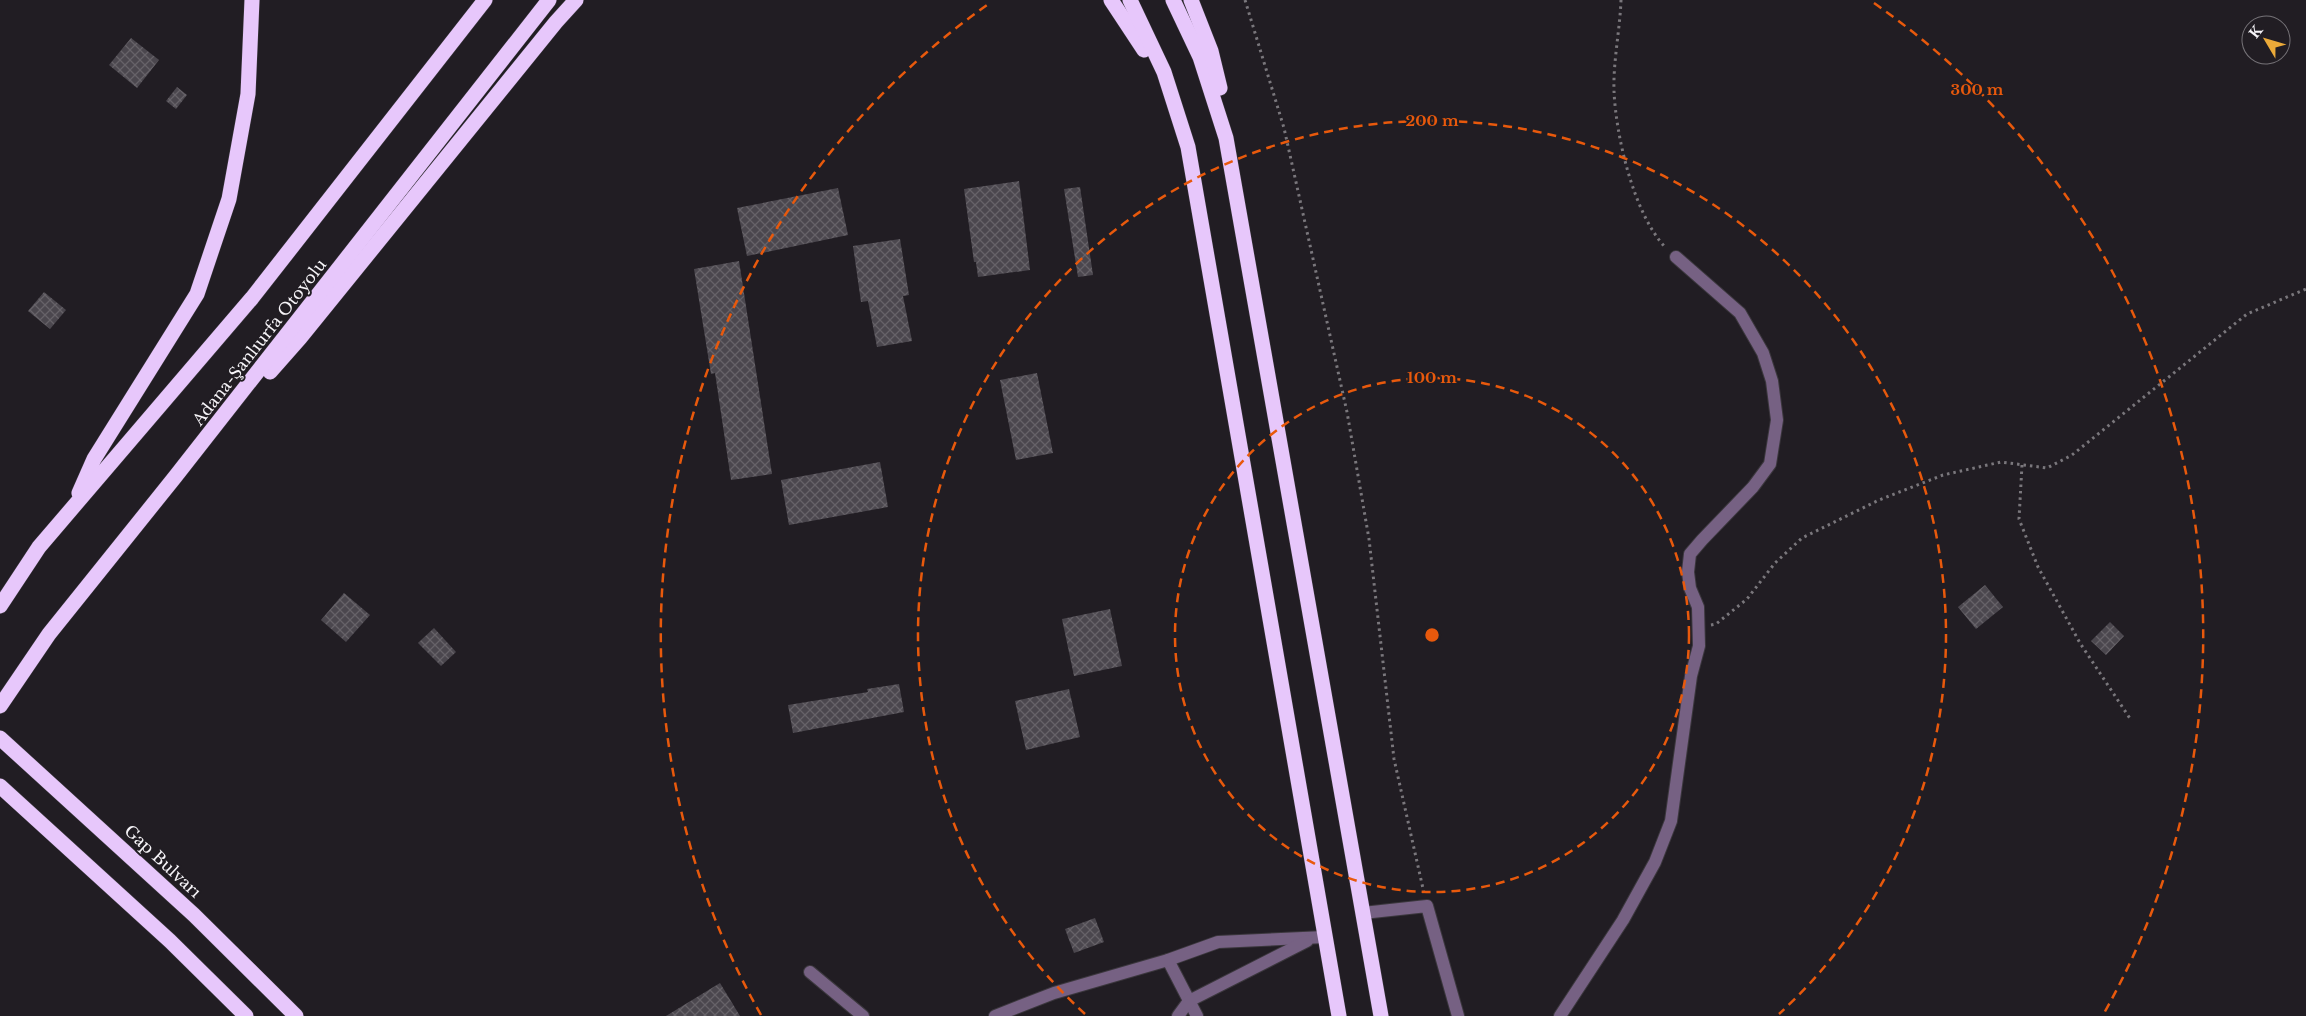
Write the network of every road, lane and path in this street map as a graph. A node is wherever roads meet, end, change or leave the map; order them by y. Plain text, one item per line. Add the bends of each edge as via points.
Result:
1 (252, 0) edge
2 (485, 0) edge
3 (548, 0) edge
4 (576, 0) edge
5 (1111, 0) edge
6 (1130, 0) edge
7 (1173, 0) edge
8 (1191, 0) edge
9 (1245, 0) edge
10 (1621, 0) edge
11 (1676, 257) joint
12 (1250, 274) junction
13 (1212, 281) junction
14 (2306, 289) edge
15 (2022, 465) junction
16 (175, 477) junction
17 (71, 509) junction
18 (0, 606) edge
19 (1699, 627) junction
20 (0, 706) edge
21 (2131, 720) dead end
22 (0, 738) edge
23 (0, 786) edge
24 (1427, 906) junction
25 (1363, 913) junction
26 (1319, 937) junction
27 (1168, 960) junction
28 (810, 972) dead end
29 (1189, 1001) junction
30 (246, 1016) edge
31 (296, 1016) edge
32 (863, 1016) edge
33 (995, 1016) edge
34 (1178, 1016) edge
35 (1197, 1016) edge
36 (1339, 1016) edge
37 (1382, 1016) edge
38 (1458, 1016) edge
39 (1560, 1016) edge

1 - 17 highway via 248,94 229,200 197,294 94,459
2 - 17 highway, Adana-Şanlıurfa Otoyolu via 252,298
3 - 16 highway, Adana-Şanlıurfa Otoyolu
4 - 16 highway via 300,338
5 - 13 highway via 1142,46 1161,88 1180,146
6 - 13 highway via 1164,72 1188,147
7 - 12 highway via 1200,57 1226,138
8 - 12 highway via 1210,51 1232,137
9 - 24 path via 1284,128 1347,412 1369,539 1394,759
10 - 11 path via 1614,90 1620,139 1640,206 1657,238
11 - 19 street via 1740,313 1763,353 1772,381 1777,420 1770,464 1753,487 1690,554 1688,572 1698,607
12 - 25 highway
13 - 26 highway
14 - 15 path via 2247,314 2072,455 2047,468
15 - 19 path via 2001,462 1943,476 1880,500 1802,538 1776,563 1747,599 1716,624
15 - 21 path via 2019,519 2038,566 2080,643
16 - 20 highway, Adana-Şanlıurfa Otoyolu via 49,634
17 - 18 highway, Adana-Şanlıurfa Otoyolu via 39,546
19 - 39 street via 1699,646 1691,676 1671,822 1655,862 1623,920
22 - 31 highway, Gap Bulvarı via 194,914
23 - 30 highway via 170,941
24 - 25 street
24 - 38 street
25 - 37 highway
26 - 27 street via 1218,942
26 - 29 street via 1250,968
26 - 36 highway
27 - 29 street
27 - 33 street via 1054,993
28 - 32 street
29 - 34 street
29 - 35 street

